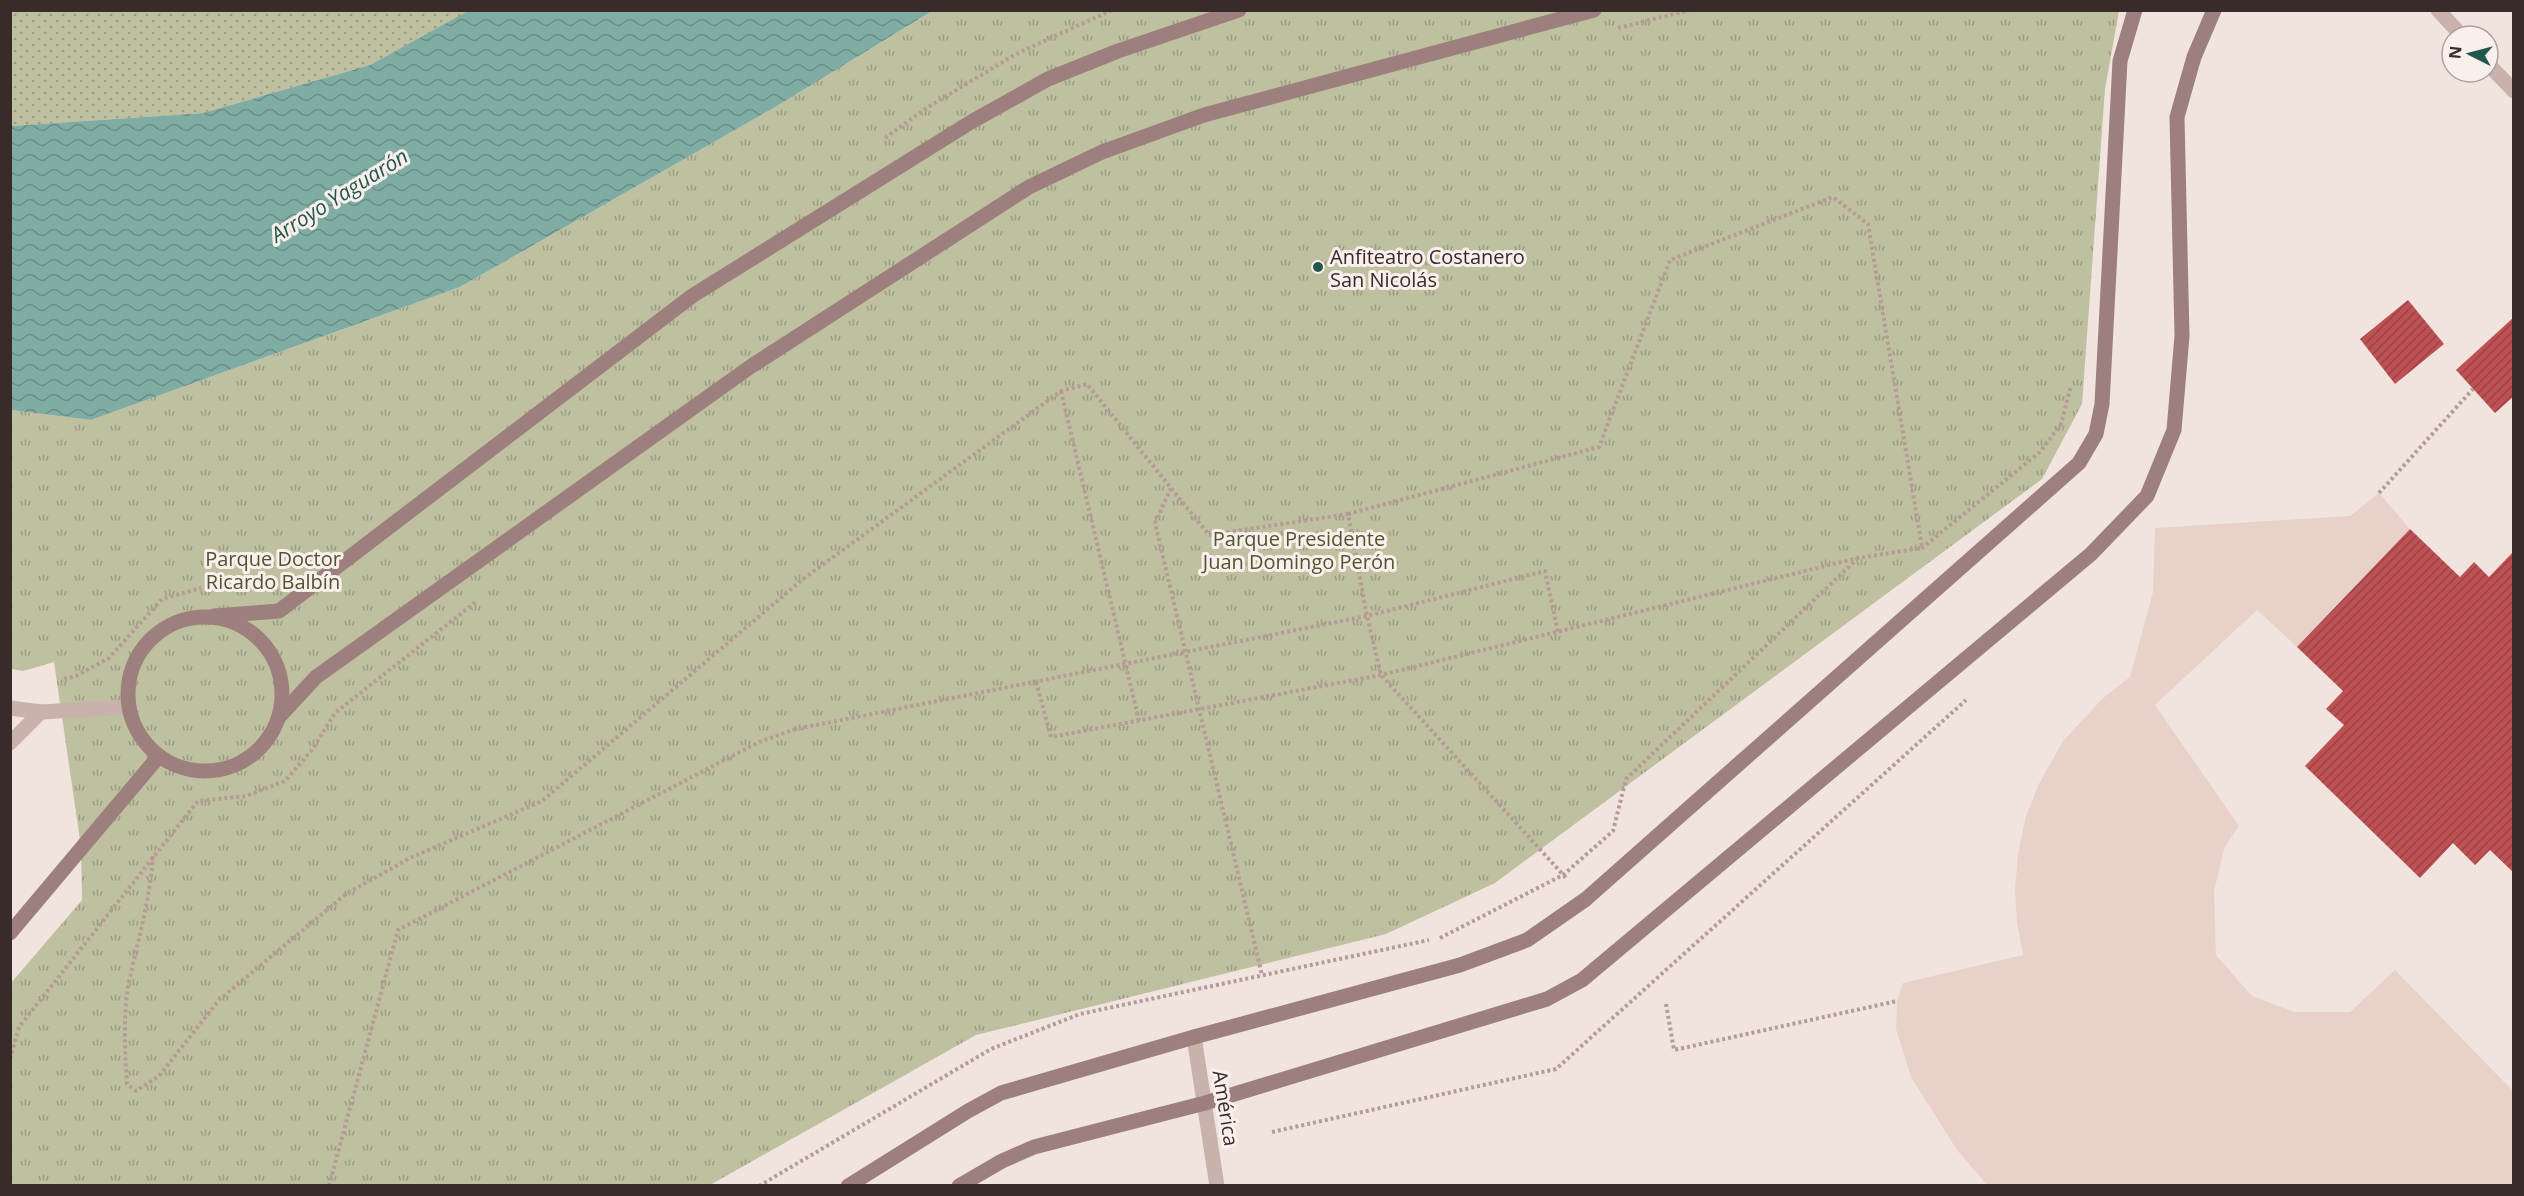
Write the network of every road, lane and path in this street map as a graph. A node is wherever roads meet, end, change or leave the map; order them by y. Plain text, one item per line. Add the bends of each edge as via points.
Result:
1 (1239, 10) edge
2 (1594, 10) edge
3 (1690, 10) edge
4 (2135, 10) edge
5 (2214, 10) edge
6 (2438, 10) edge
7 (2451, 24) edge
8 (1615, 29) dead end
9 (2500, 76) edge
10 (2514, 91) edge
11 (2071, 377) dead end
12 (2473, 389) dead end
13 (1061, 391) junction
14 (1171, 488) junction
15 (2379, 492) dead end
16 (1348, 514) junction
17 (1922, 548) junction
18 (1858, 558) junction
19 (479, 600) dead end
20 (214, 616) junction
21 (1367, 616) junction
22 (1558, 632) junction
23 (1186, 652) junction
24 (109, 658) dead end
25 (1126, 664) junction
26 (1381, 675) junction
27 (54, 681) dead end
28 (1036, 682) junction
29 (129, 707) junction
30 (10, 708) edge
31 (1200, 709) junction
32 (41, 712) junction
33 (279, 717) junction
34 (1139, 721) junction
35 (10, 743) edge
36 (159, 756) junction
37 (153, 856) junction
38 (1563, 875) junction
39 (1586, 899) junction
40 (10, 933) edge
41 (1262, 975) junction
42 (1897, 1001) dead end
43 (1666, 1004) dead end
44 (1194, 1037) junction
45 (10, 1059) edge
46 (1205, 1103) junction
47 (329, 1185) edge
48 (759, 1185) edge
49 (848, 1185) edge
50 (959, 1185) edge
51 (1217, 1185) edge

1 - 20 main road via 1058,75 971,122 692,296 279,611
2 - 33 main road via 1204,115 1102,153 1029,187 750,367 316,677
3 - 8 path
4 - 39 main road via 2120,61 2102,404 2096,434 2079,463
5 - 46 main road via 2194,57 2177,117 2182,336 2174,430 2147,496 2091,554 1582,980 1547,999
6 - 7 street
9 - 10 street
11 - 17 path via 2061,424 2040,452
12 - 15 path
13 - 14 path via 1087,384
13 - 25 path
13 - 37 path via 802,579 542,801 410,858 346,894 219,1000 159,1076 136,1091 127,1084 128,990 151,888
14 - 16 path via 1209,535
14 - 23 path via 1155,523
16 - 17 path via 1599,447 1670,260 1833,197 1868,224
16 - 21 path
17 - 18 path
18 - 22 path
18 - 38 path via 1626,778 1613,831
19 - 37 path via 335,713 312,750 285,781 246,796 198,801
20 - 29 main road via 176,621 145,644 130,674
20 - 33 main road via 240,624 261,640 276,663 283,690
21 - 22 path via 1545,571
21 - 23 path
21 - 26 path
22 - 26 path
23 - 25 path
23 - 31 path
24 - 27 path via 75,676
25 - 28 path
25 - 34 path
26 - 31 path
26 - 38 path
28 - 34 path via 1051,737
28 - 47 path via 796,729 759,741 398,930
29 - 32 street
29 - 36 main road via 145,743
30 - 32 street
31 - 34 path
31 - 41 path
32 - 35 street
33 - 36 main road via 268,739 251,756 229,768 205,771 180,767
36 - 40 main road
37 - 45 path via 19,1027
38 - 39 path
38 - 41 path via 1439,938
39 - 44 main road via 1527,940 1460,964
41 - 48 path via 1080,1014 991,1049
42 - 43 path via 1674,1050
44 - 46 street, América
44 - 49 main road via 1001,1093
46 - 50 main road via 1034,1147
46 - 51 street, América

